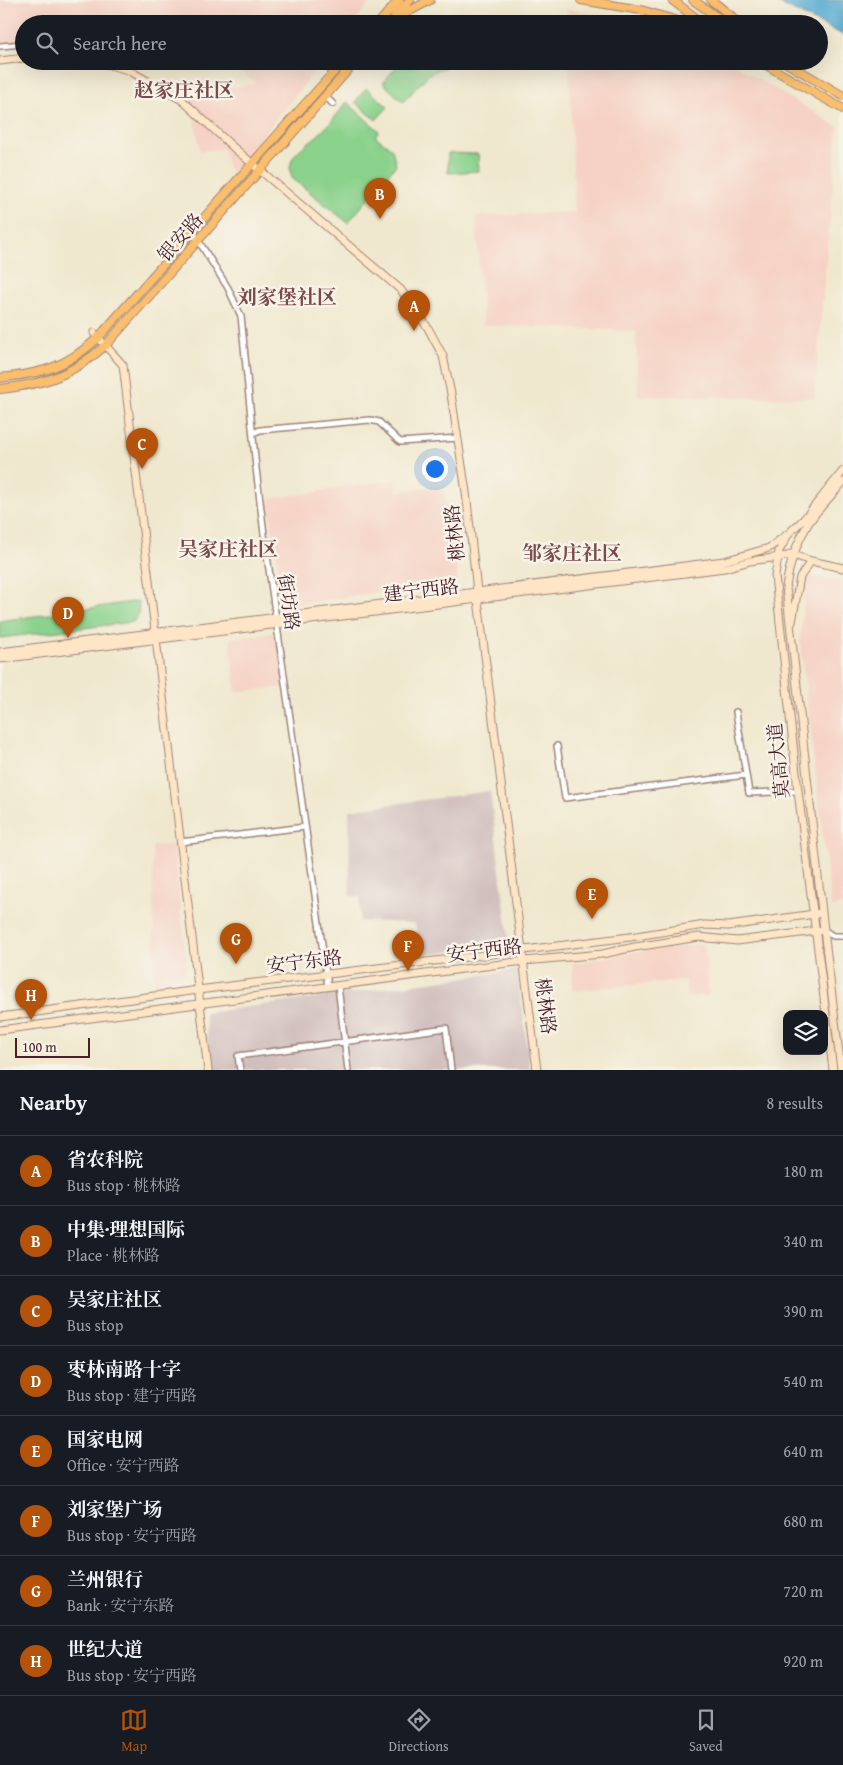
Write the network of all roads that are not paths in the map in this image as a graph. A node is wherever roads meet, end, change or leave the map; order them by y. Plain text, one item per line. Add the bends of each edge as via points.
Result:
1 (393, 0) edge
2 (399, 0) edge
3 (410, 0) edge
4 (430, 0) edge
5 (581, 0) edge
6 (672, 0) edge
7 (693, 0) edge
8 (712, 0) edge
9 (386, 15) joint
10 (397, 15) edge
11 (404, 15) edge
12 (660, 15) edge
13 (692, 15) edge
14 (714, 15) edge
15 (730, 15) edge
16 (15, 45) edge
17 (0, 46) edge
18 (15, 59) edge
19 (0, 61) edge
20 (128, 70) edge
21 (336, 70) edge
22 (348, 70) edge
23 (775, 70) edge
24 (798, 70) edge
25 (805, 70) edge
26 (832, 90) junction
27 (325, 96) junction
28 (843, 96) edge
29 (333, 104) dead end
30 (843, 109) edge
31 (252, 162) junction
32 (260, 170) junction
33 (193, 232) junction
34 (199, 241) junction
35 (96, 335) junction
36 (106, 345) junction
37 (0, 378) edge
38 (0, 389) edge
39 (253, 433) junction
40 (458, 438) junction
41 (843, 471) edge
42 (843, 482) edge
43 (789, 533) junction
44 (769, 548) junction
45 (779, 554) junction
46 (794, 555) junction
47 (811, 561) junction
48 (843, 568) edge
49 (477, 596) junction
50 (277, 621) junction
51 (791, 627) junction
52 (155, 637) junction
53 (0, 652) edge
54 (0, 659) edge
55 (736, 712) dead end
56 (557, 746) dead end
57 (746, 775) junction
58 (798, 791) junction
59 (306, 827) junction
60 (180, 842) junction
61 (822, 913) junction
62 (813, 915) junction
63 (824, 930) junction
64 (815, 931) junction
65 (843, 936) edge
66 (522, 950) junction
67 (524, 961) junction
68 (326, 975) junction
69 (338, 986) junction
70 (328, 987) junction
71 (198, 990) junction
72 (200, 1004) junction
73 (0, 1017) edge
74 (0, 1030) edge
75 (344, 1042) junction
76 (208, 1070) edge
77 (240, 1070) edge
78 (348, 1070) edge
79 (451, 1070) edge
80 (537, 1070) edge
81 (833, 1070) edge
82 (841, 1070) edge

1 - 9 main road
2 - 9 main road
3 - 10 main road
4 - 11 main road
5 - 12 main road
6 - 13 main road
7 - 14 main road
8 - 15 main road
16 - 17 street
18 - 19 main road
20 - 31 main road, 桃林路 via 182,100
21 - 31 main road, 银安路
22 - 27 main road, 银安路
23 - 30 main road
24 - 26 main road
25 - 26 main road
26 - 28 main road
27 - 29 street
27 - 32 main road, 银安路
31 - 32 main road, 桃林路
31 - 33 main road, 银安路
32 - 34 main road, 银安路
32 - 40 main road, 桃林路 via 401,290 443,356
33 - 34 street, 街坊路
33 - 35 main road, 银安路
34 - 36 main road, 银安路
34 - 39 street, 街坊路 via 242,316
35 - 36 main road
35 - 37 main road, 银安路 via 81,353 59,365 32,374
36 - 38 main road, 银安路 via 59,377
36 - 52 main road via 123,365
39 - 40 street via 370,420 379,422 400,442
39 - 50 street, 街坊路
40 - 49 main road, 桃林路
41 - 43 main road, 莫高大道
42 - 46 main road, 莫高大道 via 808,524
43 - 44 main road, 建宁西路
43 - 45 main road, 莫高大道
44 - 45 main road
44 - 49 main road, 建宁西路 via 724,561
45 - 46 main road
45 - 49 main road, 建宁西路 via 725,568
45 - 58 main road, 莫高大道 via 776,585
46 - 47 main road
46 - 51 main road, 莫高大道 via 786,587
47 - 48 main road
47 - 51 main road via 800,577
49 - 50 main road, 建宁西路
49 - 66 main road, 桃林路
50 - 52 main road, 建宁西路
50 - 59 street, 街坊路
51 - 61 main road, 莫高大道
52 - 53 main road, 建宁西路
52 - 54 main road, 建宁西路
52 - 60 main road
55 - 57 street
56 - 57 street via 566,798
57 - 58 street via 749,794
58 - 62 main road, 莫高大道
59 - 60 street
59 - 68 street, 街坊路
60 - 71 main road
61 - 62 main road, 安宁西路
61 - 63 main road, 莫高大道
62 - 64 main road, 莫高大道
62 - 66 main road, 安宁西路 via 728,926 705,925
63 - 64 main road, 安宁西路
63 - 65 street via 833,936
63 - 82 main road, 莫高大道
64 - 67 main road, 安宁西路 via 737,941 699,937 602,954
64 - 81 main road, 莫高大道
66 - 67 main road, 桃林路
66 - 68 main road, 安宁东路
67 - 69 main road, 安宁西路
67 - 80 main road, 桃林路
68 - 70 street, 街坊路
68 - 71 main road, 安宁东路
69 - 70 main road, 安宁西路
69 - 75 street
70 - 72 main road, 安宁西路
71 - 72 main road
71 - 73 main road, 安宁东路
72 - 74 main road, 安宁西路
72 - 76 main road
75 - 77 street via 238,1056
75 - 78 street
75 - 79 street via 446,1028

